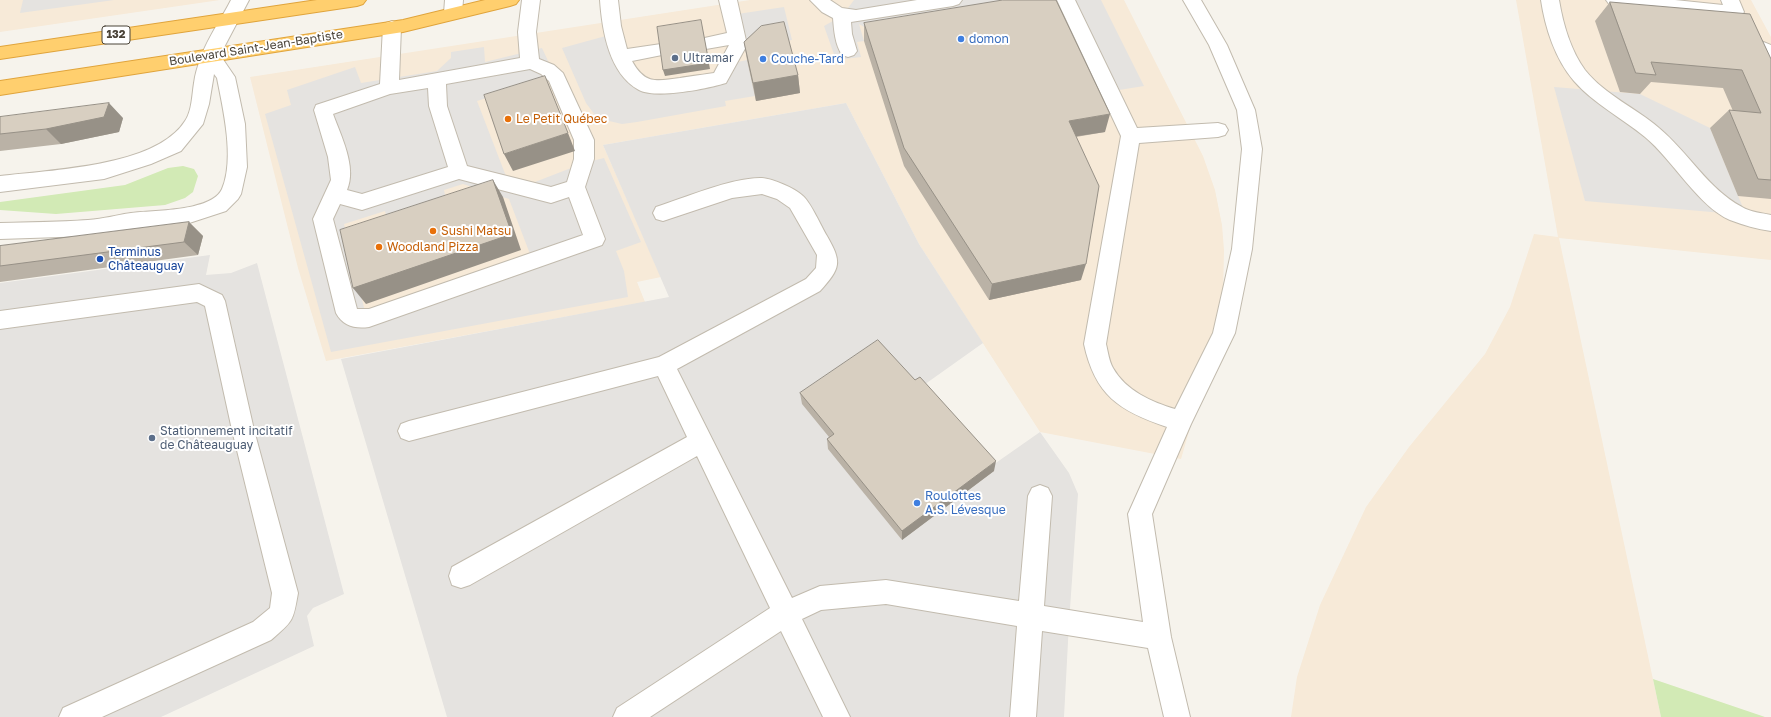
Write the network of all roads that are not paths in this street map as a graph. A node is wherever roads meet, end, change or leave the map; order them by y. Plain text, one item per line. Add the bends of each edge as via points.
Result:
1 (240, 0) edge
2 (357, 0) edge
3 (510, 0) edge
4 (531, 0) edge
5 (609, 0) edge
6 (728, 0) edge
7 (819, 0) edge
8 (954, 0) edge
9 (1066, 0) edge
10 (1192, 0) edge
11 (1550, 0) edge
12 (1615, 0) edge
13 (1732, 6) edge
14 (453, 7) edge
15 (842, 16) junction
16 (231, 18) junction
17 (392, 27) junction
18 (736, 38) junction
19 (706, 43) edge
20 (1758, 44) edge
21 (661, 50) edge
22 (848, 51) dead end
23 (0, 53) edge
24 (211, 55) junction
25 (620, 56) junction
26 (530, 63) junction
27 (437, 80) junction
28 (0, 88) edge
29 (389, 88) junction
30 (1218, 130) dead end
31 (1131, 136) junction
32 (459, 171) junction
33 (0, 184) edge
34 (575, 188) junction
35 (336, 194) junction
36 (663, 213) dead end
37 (1771, 223) edge
38 (0, 231) edge
39 (0, 320) edge
40 (664, 365) junction
41 (1181, 420) junction
42 (409, 431) dead end
43 (701, 441) junction
44 (1040, 496) dead end
45 (461, 576) dead end
46 (786, 613) junction
47 (1030, 617) junction
48 (1158, 637) junction
49 (72, 717) edge
50 (626, 717) edge
51 (837, 717) edge
52 (1023, 717) edge
53 (1177, 717) edge

1 - 16 street
2 - 16 highway, 132
3 - 14 highway, Boulevard Saint-Jean-Baptiste
4 - 26 street via 527,32
5 - 25 street via 609,19
6 - 18 street
7 - 15 street via 834,13
8 - 15 street
9 - 31 street
10 - 41 street via 1218,45 1246,110 1252,149 1242,249 1224,333
11 - 37 street via 1553,19 1570,62 1580,76 1594,90 1653,133 1717,201 1736,214 1759,222
12 - 13 street
13 - 20 street
14 - 17 highway, Boulevard Saint-Jean-Baptiste
15 - 22 street via 843,34
16 - 23 highway, 132
16 - 24 street
17 - 24 highway, Boulevard Saint-Jean-Baptiste
17 - 29 street
18 - 19 street
18 - 25 street via 738,45 720,78 659,88 637,81
21 - 25 street
24 - 28 highway, Boulevard Saint-Jean-Baptiste
24 - 33 street via 194,124 174,146 144,159 104,171
24 - 38 street via 226,77 236,124 237,167 231,194 219,205 180,218 131,221 90,228
26 - 27 street
26 - 34 street via 546,68 557,78 584,140 584,164
27 - 29 street
27 - 32 street via 438,106
29 - 35 street via 323,110 341,172 342,179
30 - 31 street
31 - 41 street via 1095,344 1097,359 1116,390 1132,403 1156,414
32 - 34 street via 551,195
32 - 35 street via 362,202
34 - 35 street via 595,239 360,319 350,317 347,313 322,219
36 - 40 street via 731,190 762,186 784,192 797,202 827,255 826,271 813,285
39 - 49 street via 199,293 214,301 243,430 285,593 281,614 262,630
40 - 42 street
40 - 43 street
41 - 48 street via 1140,514
43 - 45 street
43 - 46 street
44 - 47 street
46 - 47 street via 820,598 886,592
46 - 50 street
46 - 51 street
47 - 48 street
47 - 52 street
48 - 53 street

